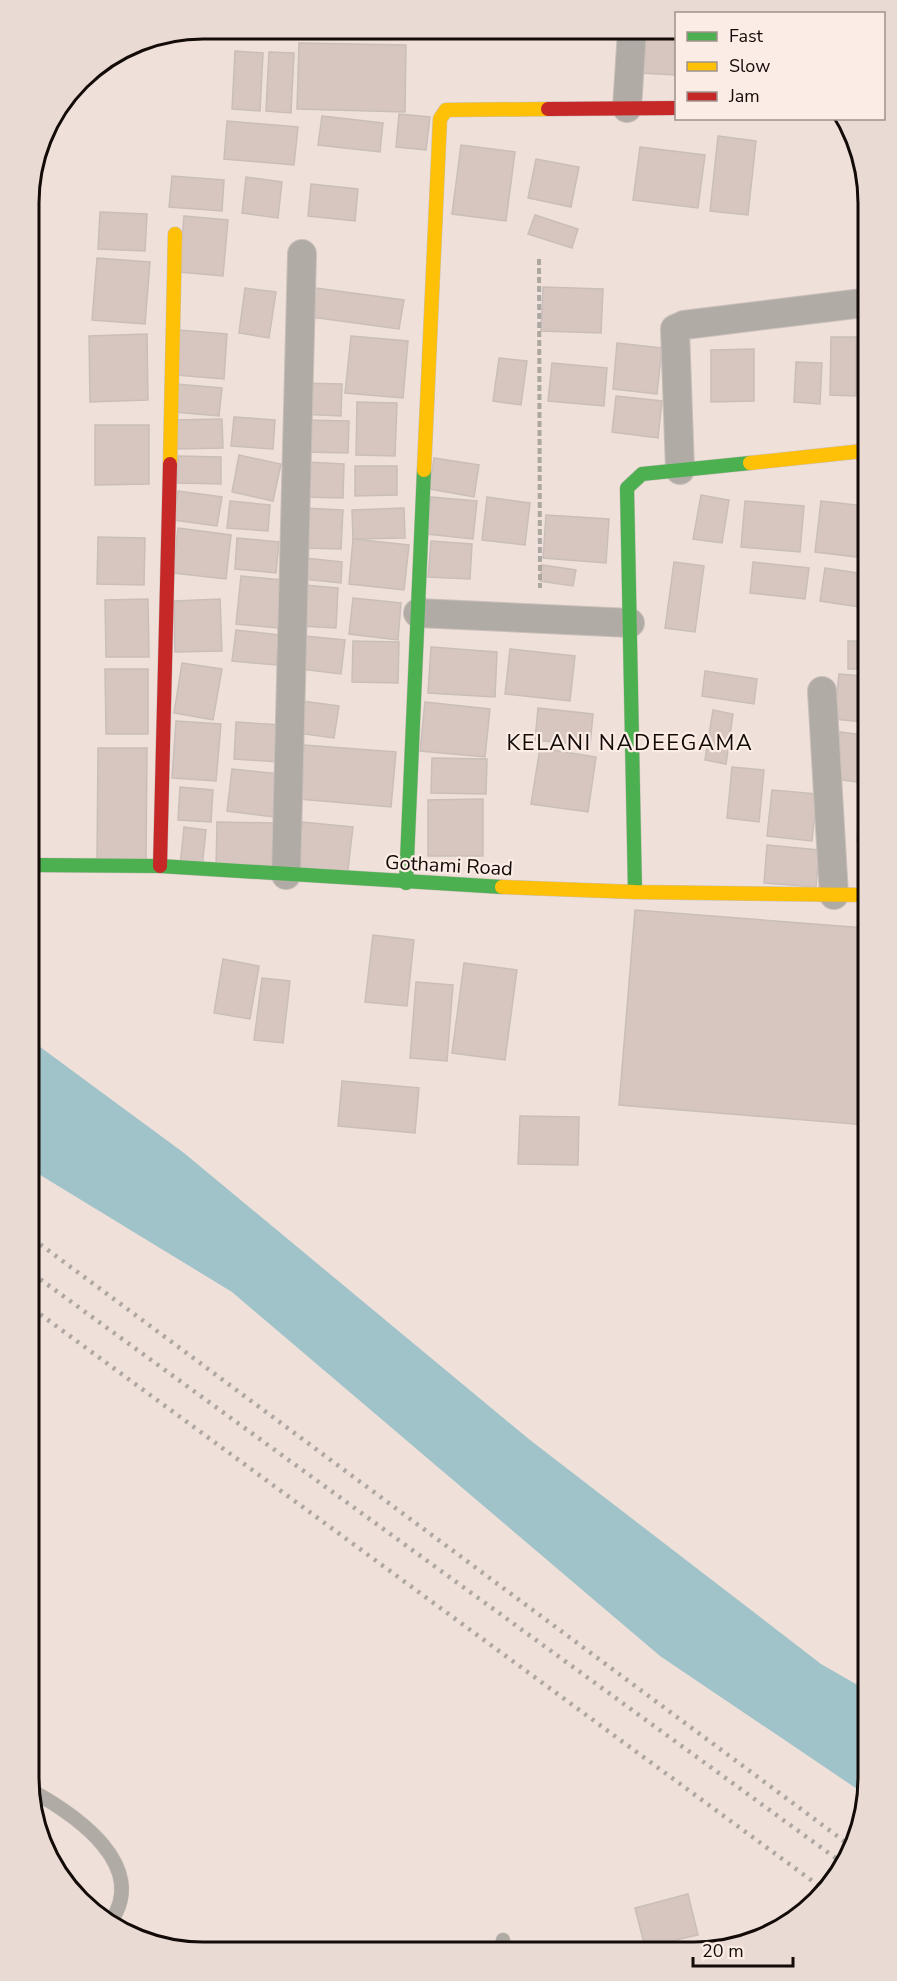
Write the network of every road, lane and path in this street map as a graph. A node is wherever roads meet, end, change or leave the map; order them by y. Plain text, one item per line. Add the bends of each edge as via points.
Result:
1 (631, 39) edge
2 (627, 108) junction
3 (675, 108) edge
4 (175, 234) dead end
5 (302, 254) dead end
6 (539, 259) dead end
7 (858, 304) edge
8 (858, 452) edge
9 (680, 470) junction
10 (418, 613) junction
11 (540, 619) junction
12 (630, 623) junction
13 (822, 690) dead end
14 (39, 865) edge
15 (160, 866) junction
16 (286, 875) junction
17 (406, 883) junction
18 (635, 892) junction
19 (834, 895) junction
20 (858, 895) edge
21 (40, 1795) edge
22 (115, 1916) edge

1 - 2 street
2 - 3 street
2 - 10 street via 446,110 440,119
4 - 15 street
5 - 16 street
6 - 11 path
7 - 9 street via 675,329
8 - 9 street
9 - 12 street via 642,474 627,488
10 - 11 street
10 - 17 street
11 - 12 street
12 - 18 street
13 - 19 street
14 - 15 street, Gothami Road
15 - 16 street, Gothami Road
16 - 17 street, Gothami Road
17 - 18 street, Gothami Road
18 - 19 street, Gothami Road
19 - 20 street, Gothami Road
21 - 22 lane via 107,1847 123,1880

